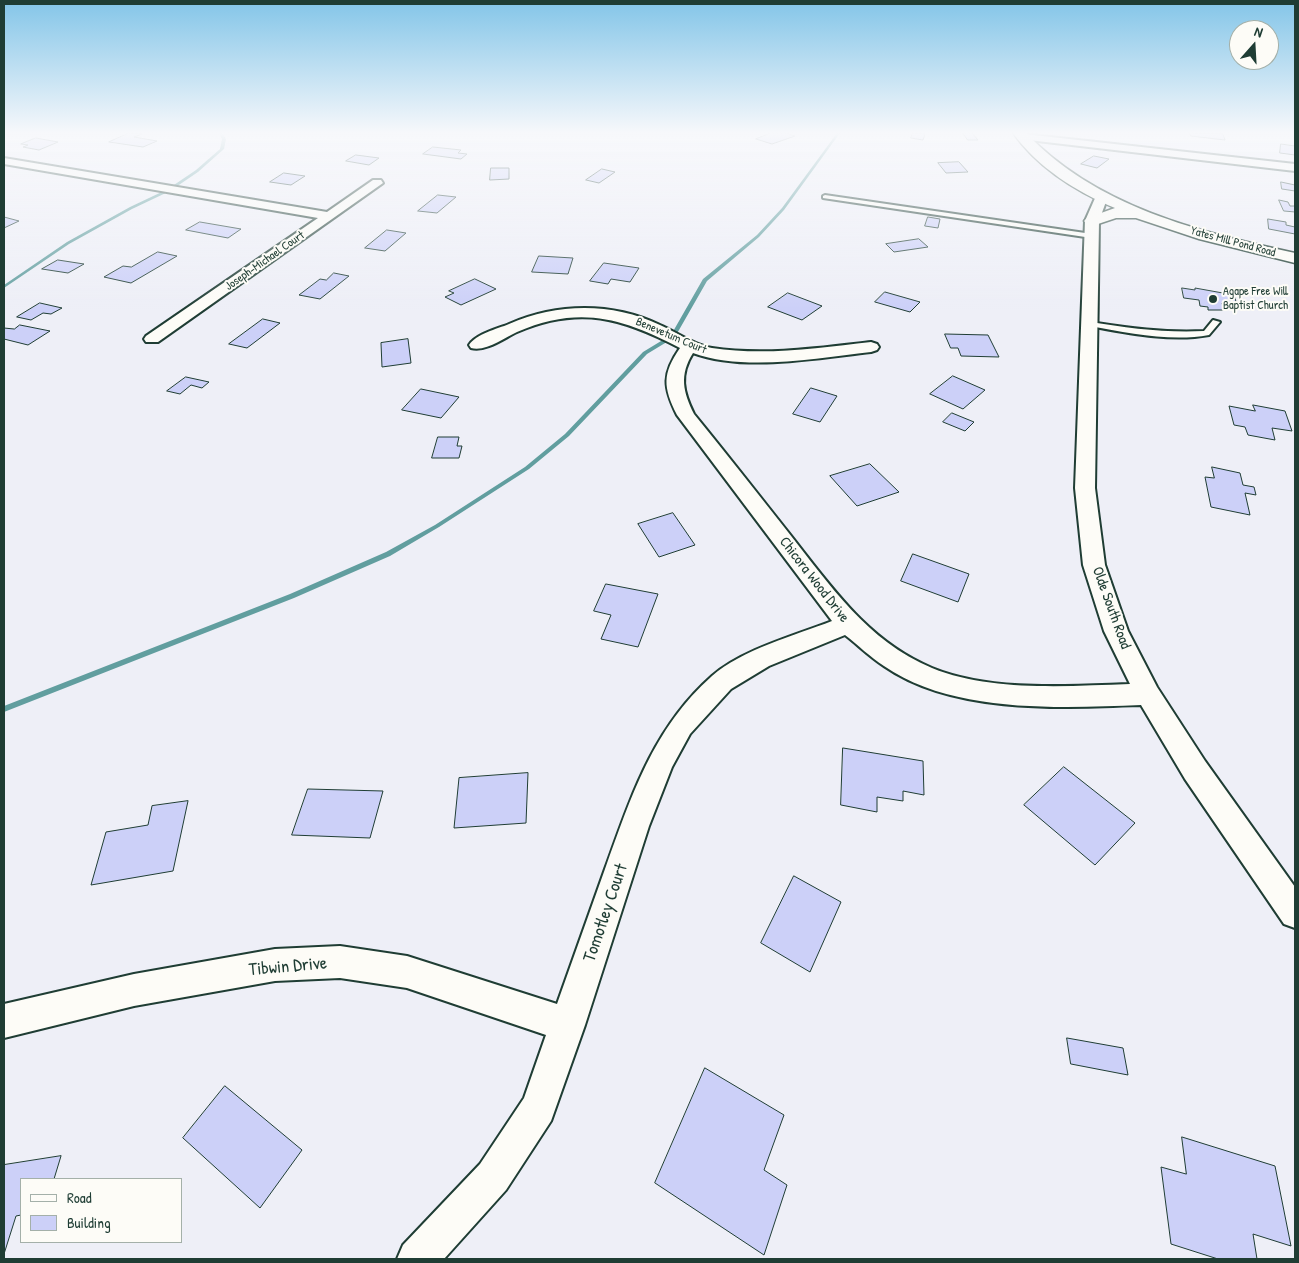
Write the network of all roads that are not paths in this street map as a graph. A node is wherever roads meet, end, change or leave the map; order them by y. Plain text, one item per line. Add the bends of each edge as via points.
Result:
1 (187, 192) edge
2 (364, 192) edge
3 (1095, 192) edge
4 (1102, 196) junction
5 (825, 197) dead end
6 (1144, 214) junction
7 (329, 216) junction
8 (1092, 228) junction
9 (1295, 258) edge
10 (1216, 322) dead end
11 (1090, 324) junction
12 (152, 339) dead end
13 (477, 344) dead end
14 (689, 346) junction
15 (871, 347) dead end
16 (848, 624) junction
17 (1148, 694) junction
18 (1295, 913) edge
19 (4, 1021) edge
20 (568, 1025) junction
21 (418, 1259) edge

1 - 7 street
2 - 7 street, Joseph-Michael Court
3 - 4 street, Yates Mill Pond Road
4 - 6 street, Yates Mill Pond Road
4 - 8 street, Olde South Road
5 - 8 lane
6 - 8 street via 1114,213
6 - 9 street, Yates Mill Pond Road via 1206,236
7 - 12 street, Joseph-Michael Court
8 - 11 street, Olde South Road
10 - 11 lane via 1206,333 1188,334 1144,333
11 - 17 street, Olde South Road via 1085,488 1094,565 1116,631
13 - 14 street, Benevetum Court via 532,319 588,312 620,316 646,324
14 - 15 street, Benevetum Court via 738,356 781,356
14 - 16 street, Chicora Wood Drive via 677,362 673,378 676,396 686,415
16 - 17 street, Chicora Wood Drive via 893,660 926,677 983,692 1068,697
16 - 20 street, Tomotley Court via 752,664 722,682 681,726 660,763 635,826
17 - 18 street, Olde South Road via 1195,770
19 - 20 street, Tibwin Drive via 134,990 265,966 340,962 407,972
20 - 21 street, Tomotley Court via 538,1108 493,1176

